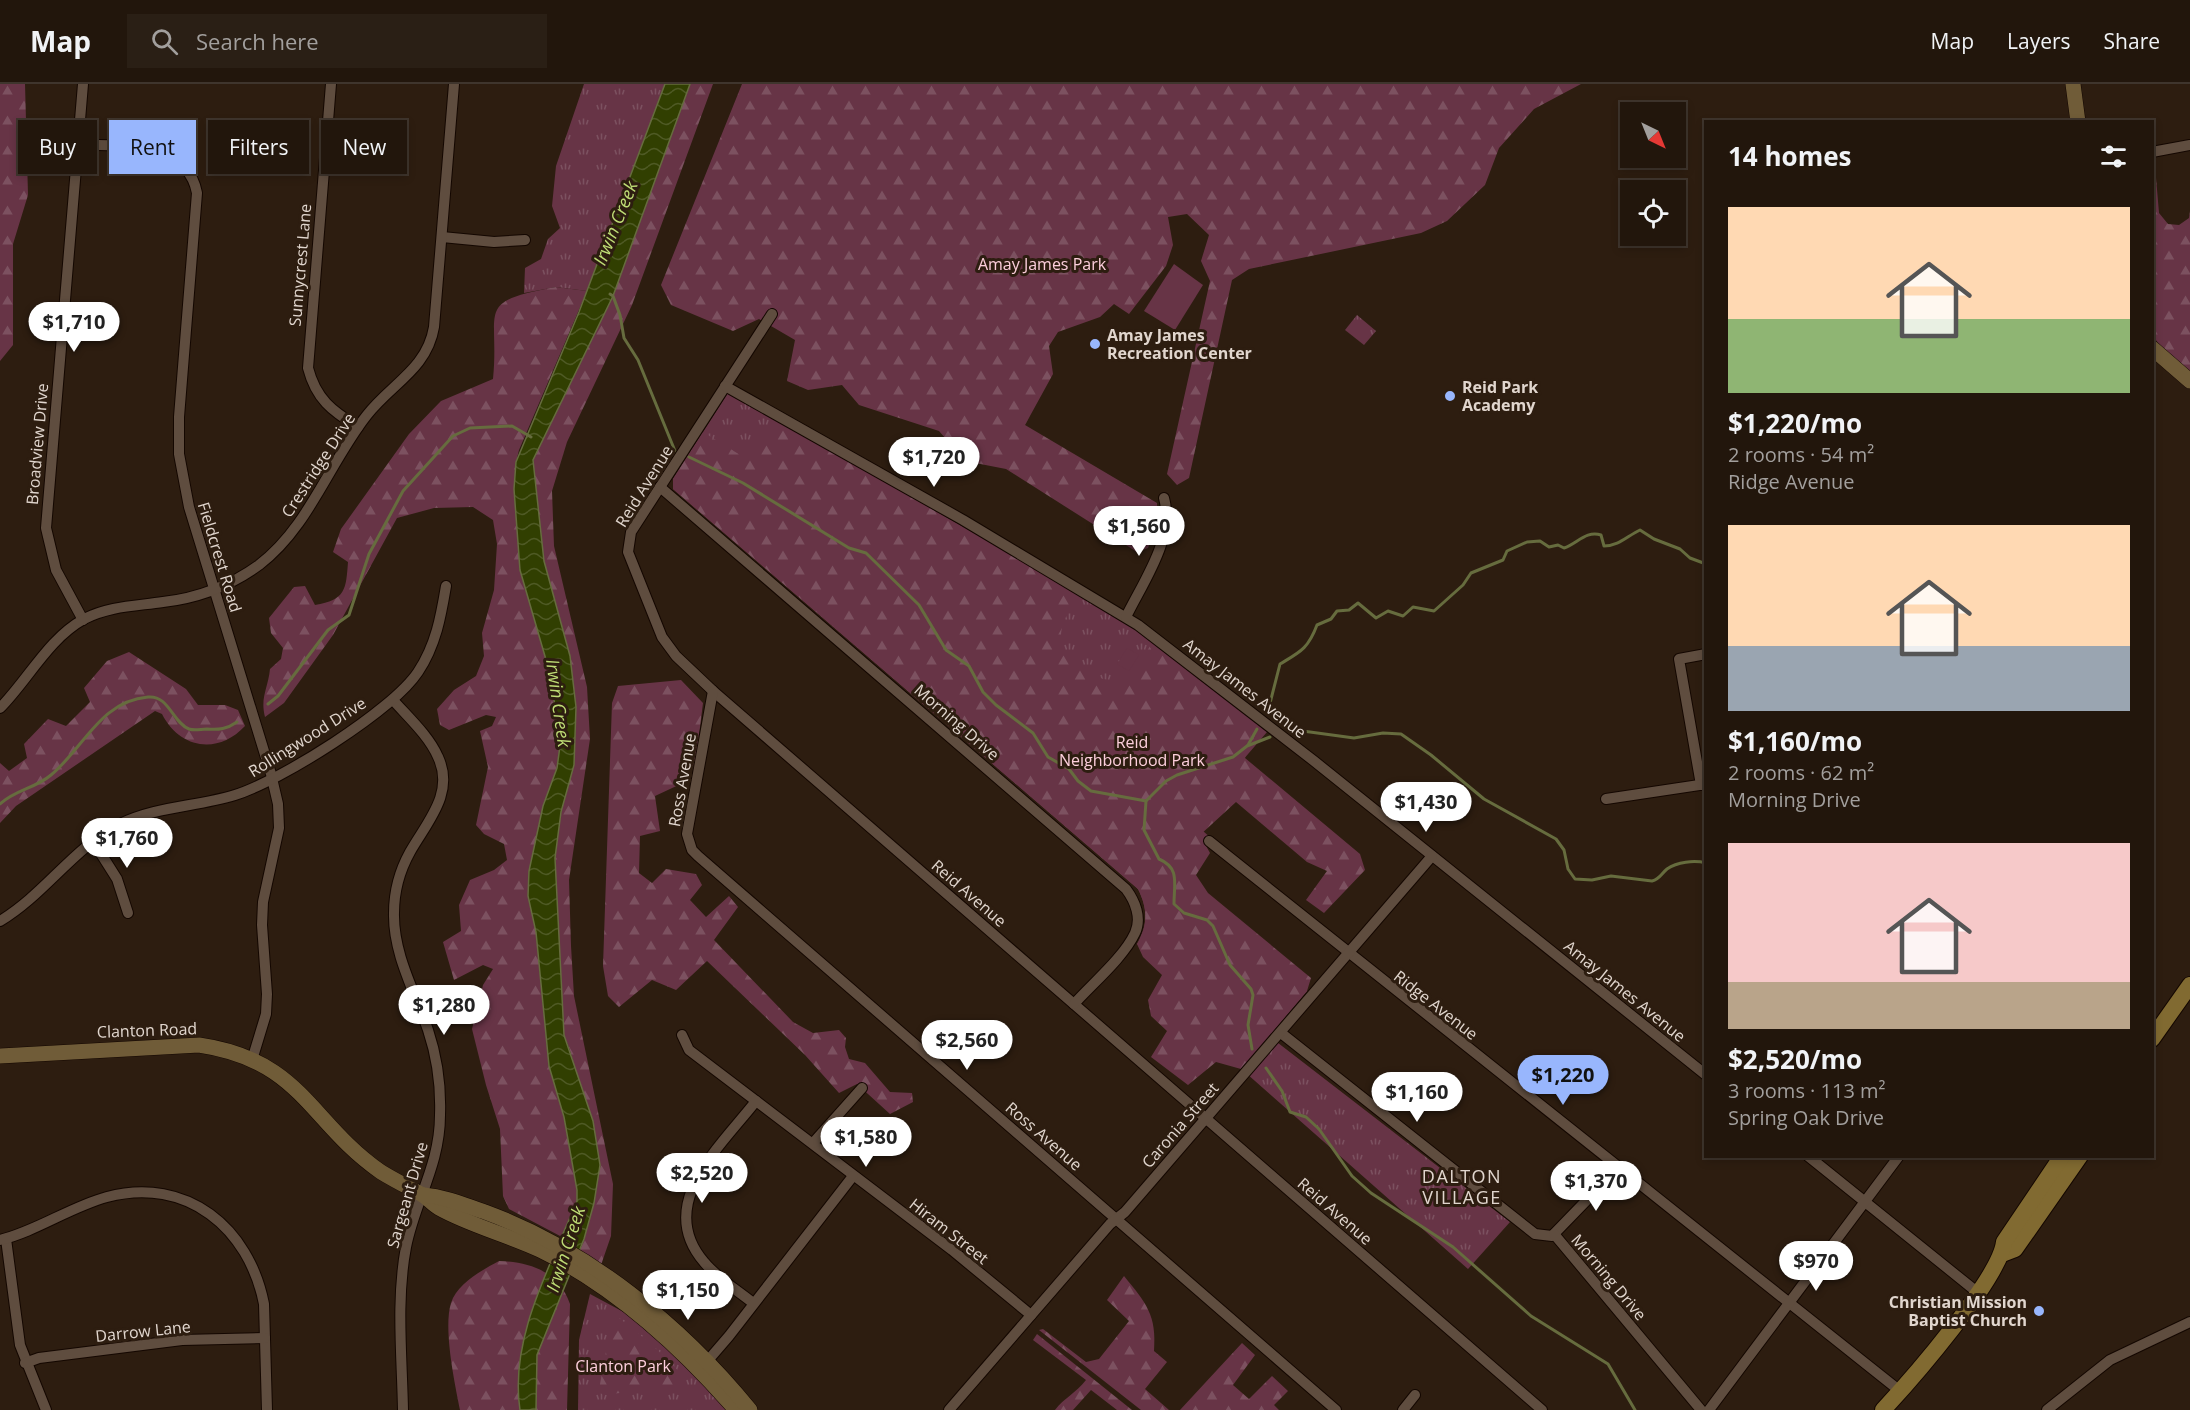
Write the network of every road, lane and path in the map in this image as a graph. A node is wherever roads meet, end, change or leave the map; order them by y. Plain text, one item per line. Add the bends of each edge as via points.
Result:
1 (83, 84) edge
2 (330, 84) edge
3 (454, 84) edge
4 (2073, 84) edge
5 (80, 120) edge
6 (2078, 120) edge
7 (2190, 145) edge
8 (97, 146) edge
9 (2154, 152) edge
10 (76, 174) edge
11 (442, 237) junction
12 (525, 240) dead end
13 (772, 314) dead end
14 (2154, 350) edge
15 (2190, 381) edge
16 (725, 386) junction
17 (358, 427) junction
18 (660, 487) junction
19 (1164, 498) dead end
20 (446, 586) dead end
21 (215, 590) junction
22 (1126, 617) junction
23 (83, 620) junction
24 (1704, 654) edge
25 (713, 691) junction
26 (393, 700) junction
27 (0, 708) edge
28 (273, 780) junction
29 (1703, 784) edge
30 (1606, 800) dead end
31 (93, 841) junction
32 (1209, 842) dead end
33 (1432, 856) junction
34 (128, 913) dead end
35 (0, 921) edge
36 (1349, 954) junction
37 (2190, 985) edge
38 (1074, 1004) junction
39 (1281, 1033) junction
40 (682, 1035) dead end
41 (2154, 1036) edge
42 (0, 1056) edge
43 (252, 1060) junction
44 (1704, 1073) edge
45 (862, 1088) dead end
46 (756, 1101) junction
47 (1205, 1118) junction
48 (813, 1143) junction
49 (1810, 1158) edge
50 (1898, 1158) edge
51 (2073, 1158) edge
52 (1617, 1169) junction
53 (853, 1176) junction
54 (424, 1195) junction
55 (1865, 1203) junction
56 (1116, 1219) junction
57 (1554, 1234) junction
58 (3, 1240) edge
59 (1977, 1292) junction
60 (753, 1303) junction
61 (1789, 1305) junction
62 (1031, 1315) junction
63 (2190, 1322) edge
64 (265, 1338) junction
65 (25, 1363) junction
66 (703, 1365) junction
67 (1900, 1391) junction
68 (1415, 1395) dead end
69 (2052, 1408) edge
70 (46, 1410) edge
71 (267, 1410) edge
72 (403, 1410) edge
73 (736, 1410) edge
74 (750, 1410) edge
75 (949, 1410) edge
76 (1336, 1410) edge
77 (1402, 1410) edge
78 (1542, 1410) edge
79 (1701, 1410) edge
80 (1709, 1410) edge
81 (1883, 1410) edge

1 - 5 street, Broadview Drive
2 - 17 street, Sunnycrest Lane via 308,368 321,400
3 - 11 street, Crestridge Drive
4 - 6 main road
7 - 9 street
8 - 21 street, Fieldcrest Road via 165,153 180,162 196,185 178,417 179,454 189,507
10 - 23 street, Broadview Drive via 46,528 56,570
11 - 12 street via 494,242
11 - 17 street, Crestridge Drive via 429,348 414,370
13 - 16 street, Reid Avenue
14 - 15 main road
16 - 18 street, Reid Avenue
16 - 22 street, Amay James Avenue
17 - 21 street, Crestridge Drive via 285,540 258,565
18 - 25 street, Reid Avenue via 631,532 628,552 668,647
18 - 38 street, Morning Drive via 1126,889 1138,916 1135,933
19 - 22 street via 1166,531
20 - 26 street, Rollingwood Drive via 440,624 429,652
21 - 23 street, Crestridge Drive via 117,608
21 - 28 street, Fieldcrest Road
22 - 33 street, Amay James Avenue
23 - 27 street, Crestridge Drive via 57,640
24 - 29 street via 1679,659
25 - 38 street, Reid Avenue
25 - 56 street, Ross Avenue via 688,823 692,850
26 - 28 street, Rollingwood Drive
26 - 54 street, Sargeant Drive via 433,747 443,775 437,809 400,875 394,912 398,951 428,1030 439,1087 436,1157
28 - 31 street, Rollingwood Drive via 227,798 144,814
28 - 43 street, Fieldcrest Road via 279,828 263,902 266,1014
29 - 30 street
31 - 34 street via 117,879
31 - 35 street, Rollingwood Drive via 21,907
32 - 36 street, Ridge Avenue
33 - 36 street, Caronia Street
33 - 44 street, Amay James Avenue
36 - 39 street, Caronia Street
36 - 52 street, Ridge Avenue
37 - 41 main road
38 - 47 street, Reid Avenue
39 - 47 street, Caronia Street
39 - 57 street, Morning Drive via 1534,1234
40 - 46 street, Hiram Street via 689,1050
42 - 43 main road, Clanton Road via 199,1046
43 - 54 main road, Clanton Road via 296,1088 345,1141 381,1172
45 - 48 street
46 - 48 street, Hiram Street
46 - 60 street via 693,1182 686,1216 688,1236 697,1254
47 - 56 street, Caronia Street
47 - 78 street, Reid Avenue
48 - 53 street, Hiram Street
49 - 55 street
50 - 55 street
51 - 59 main road via 2004,1242 2002,1254
52 - 57 street
52 - 61 street, Ridge Avenue
53 - 60 street
53 - 62 street, Hiram Street
54 - 66 main road, Clanton Road via 438,1208 543,1245 643,1303
54 - 72 street, Sargeant Drive via 407,1244 400,1288
55 - 59 street
55 - 61 street
56 - 62 street, Caronia Street
56 - 76 street, Ross Avenue
57 - 79 street, Morning Drive
58 - 64 street via 106,1197 140,1193 182,1200 219,1221 247,1254 261,1288
58 - 65 street
59 - 67 main road
60 - 66 street
61 - 67 street, Ridge Avenue
61 - 80 street
62 - 75 street, Caronia Street
63 - 69 street via 2110,1360
64 - 65 street, Darrow Lane via 156,1343
64 - 71 street
65 - 70 street
66 - 73 main road, Clanton Road
66 - 74 main road, Clanton Road
67 - 81 main road
68 - 77 street

